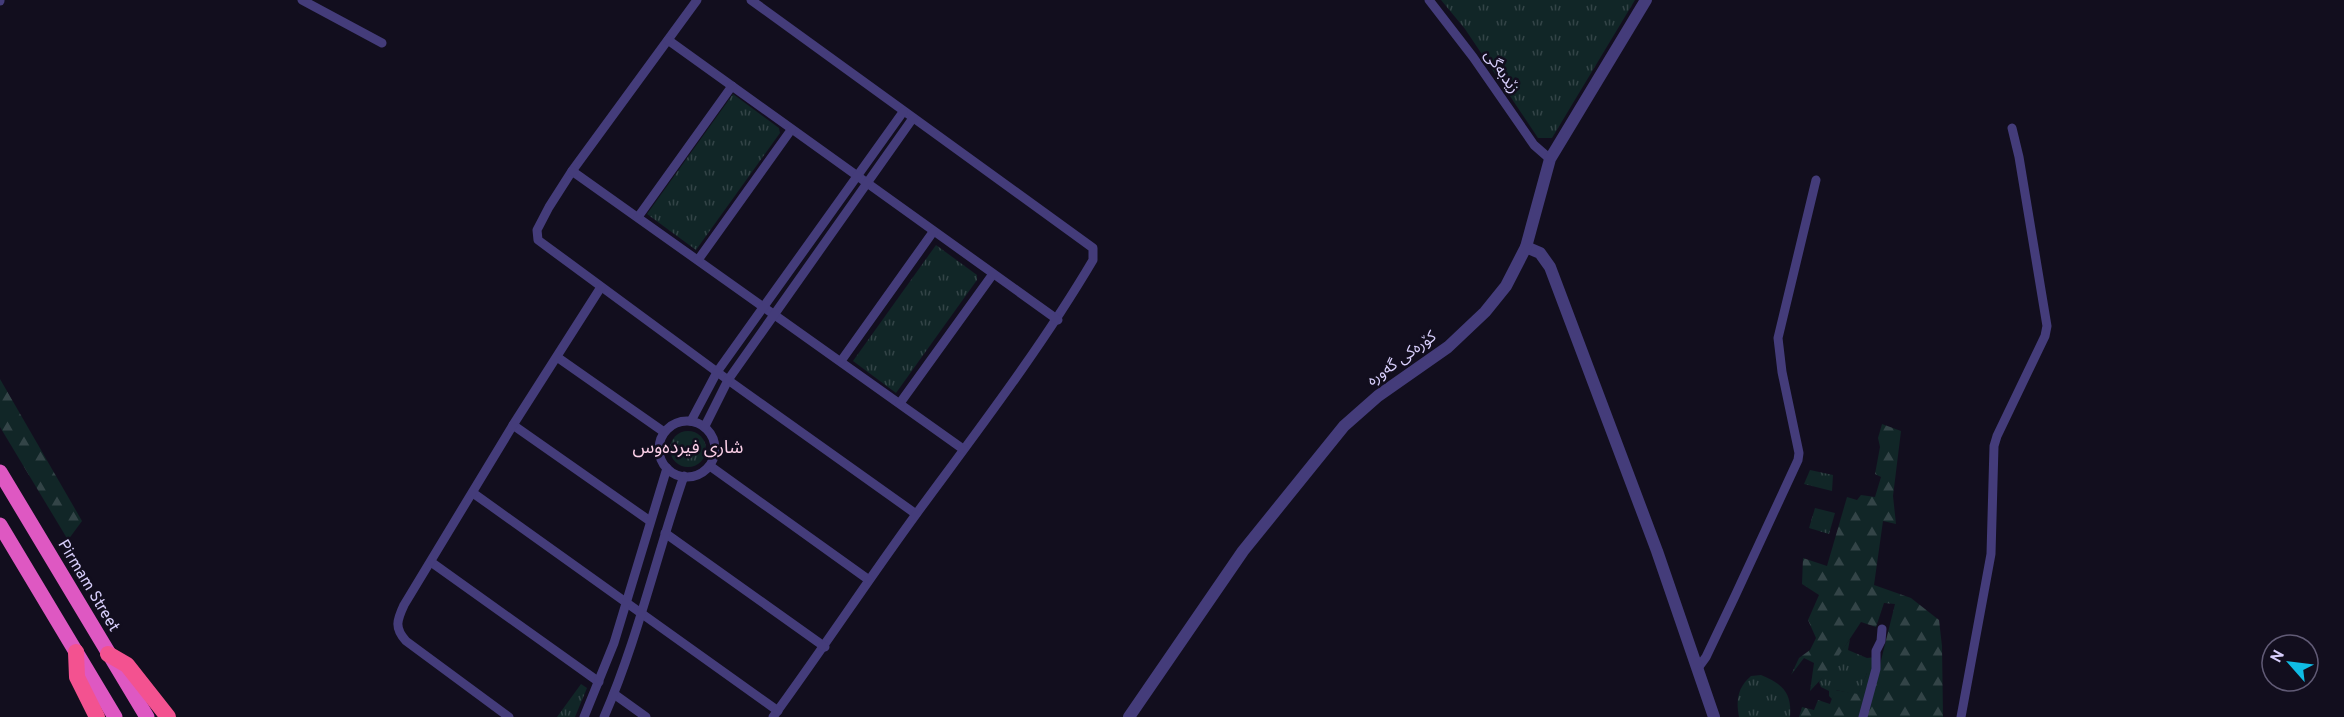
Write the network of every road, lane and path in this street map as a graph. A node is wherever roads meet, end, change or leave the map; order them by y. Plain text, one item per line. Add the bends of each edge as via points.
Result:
1 (302, 0) edge
2 (697, 0) edge
3 (751, 0) edge
4 (1429, 0) edge
5 (1646, 0) edge
6 (668, 40) junction
7 (382, 43) dead end
8 (732, 86) junction
9 (903, 112) junction
10 (913, 118) junction
11 (2012, 128) dead end
12 (791, 130) junction
13 (1550, 159) junction
14 (572, 171) junction
15 (857, 178) junction
16 (1816, 180) dead end
17 (866, 184) junction
18 (638, 217) junction
19 (933, 232) junction
20 (1526, 247) junction
21 (698, 260) junction
22 (993, 274) junction
23 (601, 287) junction
24 (763, 306) junction
25 (773, 314) junction
26 (1058, 320) junction
27 (557, 357) junction
28 (841, 361) junction
29 (717, 372) junction
30 (728, 380) junction
31 (900, 403) junction
32 (691, 421) junction
33 (513, 425) junction
34 (705, 426) junction
35 (664, 432) junction
36 (963, 449) junction
37 (710, 466) junction
38 (667, 468) junction
39 (0, 472) edge
40 (684, 476) junction
41 (473, 493) junction
42 (916, 514) junction
43 (650, 521) junction
44 (0, 525) edge
45 (664, 533) junction
46 (430, 562) junction
47 (869, 580) junction
48 (627, 602) junction
49 (642, 615) junction
50 (1882, 629) dead end
51 (825, 647) junction
52 (76, 652) junction
53 (108, 654) junction
54 (1698, 668) junction
55 (599, 682) junction
56 (614, 694) junction
57 (776, 714) edge
58 (97, 717) edge
59 (115, 717) edge
60 (147, 717) edge
61 (168, 717) edge
62 (509, 717) edge
63 (584, 717) edge
64 (604, 717) edge
65 (646, 717) edge
66 (1129, 717) edge
67 (1714, 717) edge
68 (1863, 717) edge
69 (1961, 717) edge

1 - 7 street
2 - 6 street
3 - 9 street
4 - 13 street, زێدبەگی via 1534,146
5 - 13 street, کۆرەکی گەورە
6 - 8 street
6 - 14 street
8 - 12 street
8 - 18 street
9 - 10 street
9 - 15 street
10 - 17 street
10 - 26 street via 1093,248 1094,260
11 - 69 street via 2047,326 1994,446 1991,554
12 - 15 street
12 - 21 street
13 - 20 street, کۆرەکی گەورە
14 - 18 street
14 - 23 street via 537,230 538,240
15 - 17 street
15 - 24 street
16 - 54 street via 1778,338 1798,460
17 - 19 street
17 - 25 street
18 - 21 street
19 - 22 street
19 - 28 street
20 - 54 street via 1540,254 1550,267
20 - 66 street, کۆرەکی گەورە via 1506,286 1473,324 1344,426 1243,551
21 - 24 street
22 - 26 street
22 - 31 street
23 - 27 street
23 - 29 street
24 - 25 street
24 - 29 street
25 - 28 street
25 - 30 street
26 - 36 street
27 - 33 street
27 - 35 street
28 - 31 street
29 - 30 street
29 - 32 street
30 - 34 street
30 - 42 street
31 - 36 street
32 - 34 street
32 - 35 street via 680,421
33 - 41 street
33 - 43 street
34 - 37 street via 715,445
35 - 38 street via 659,449
36 - 42 street
37 - 40 street via 697,475
37 - 47 street
38 - 40 street
38 - 43 street
39 - 53 highway, Pirmam Street
40 - 45 street
41 - 46 street
41 - 48 street
42 - 47 street
43 - 48 street
44 - 52 highway
45 - 49 street
45 - 51 street
46 - 55 street
46 - 62 street via 399,617 400,634
47 - 51 street
48 - 49 street
48 - 55 street
49 - 56 street
49 - 57 street
50 - 68 street
51 - 57 street
52 - 58 highway via 77,677
52 - 59 highway
53 - 60 highway, Pirmam Street
53 - 61 highway via 127,665
54 - 67 street
55 - 63 street
56 - 64 street
56 - 65 street

